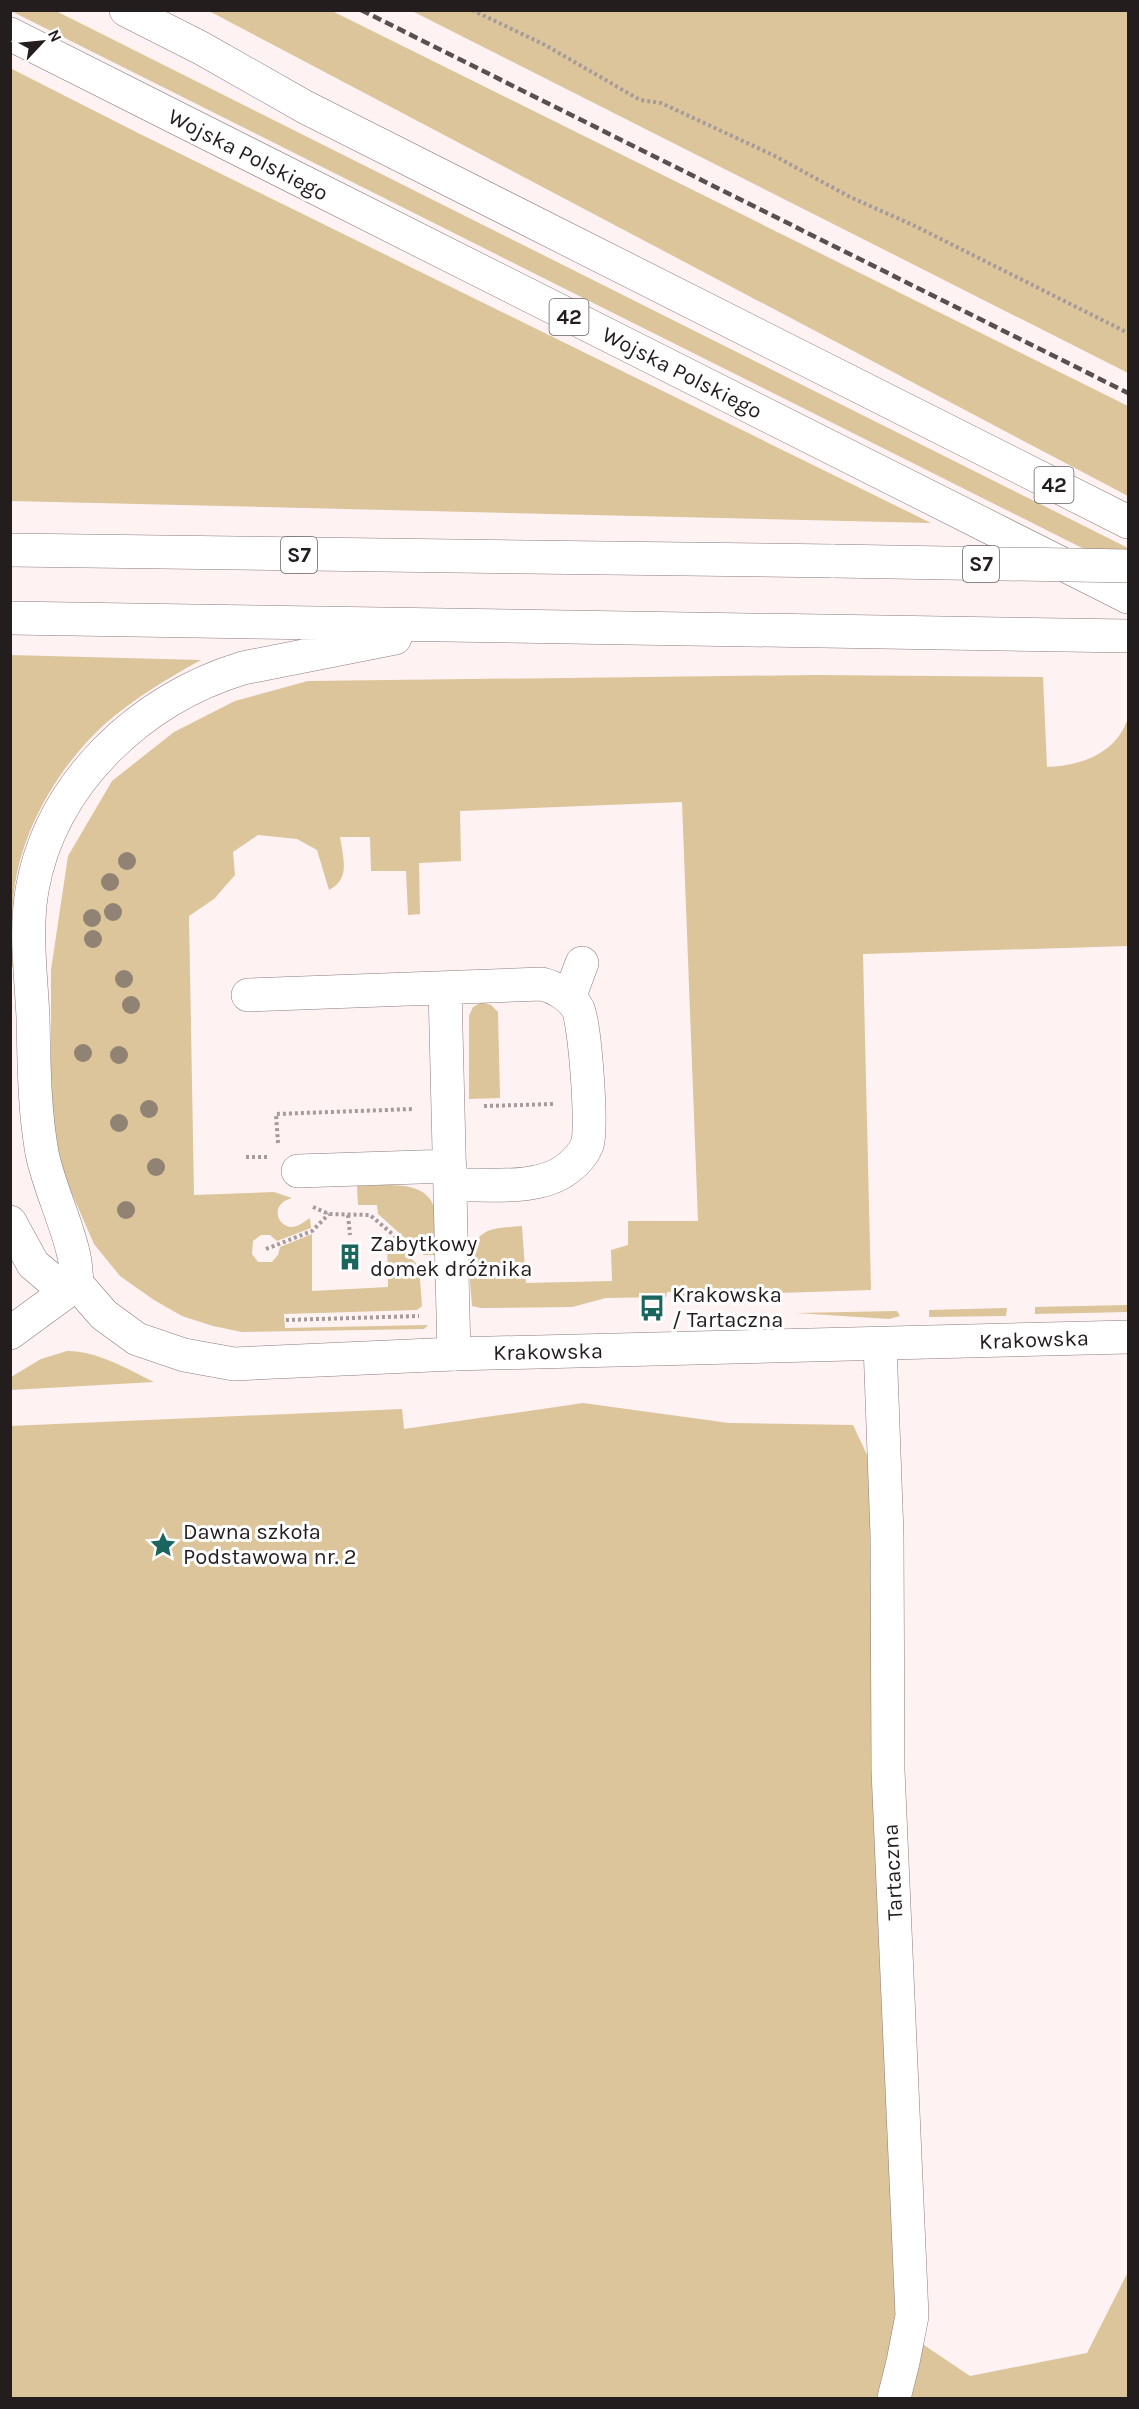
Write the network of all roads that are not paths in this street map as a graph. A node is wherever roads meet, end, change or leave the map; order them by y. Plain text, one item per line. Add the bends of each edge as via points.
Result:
1 (126, 10) edge
2 (10, 34) edge
3 (1128, 522) edge
4 (10, 550) edge
5 (1128, 566) edge
6 (1128, 597) edge
7 (10, 618) edge
8 (459, 625) junction
9 (1128, 636) edge
10 (582, 963) dead end
11 (445, 988) junction
12 (248, 995) dead end
13 (569, 998) junction
14 (298, 1171) dead end
15 (451, 1176) junction
16 (10, 1222) edge
17 (77, 1284) junction
18 (10, 1333) edge
19 (1128, 1337) edge
20 (880, 1344) junction
21 (454, 1354) junction
22 (894, 2398) edge

1 - 3 main road, 42 via 315,113
2 - 6 main road, Wojska Polskiego / 42
4 - 5 main road, S7, bridge
7 - 8 main road
8 - 9 main road
8 - 17 main road via 219,675 135,723 111,744 59,817 36,870 31,903 36,1105 50,1186 74,1253
10 - 13 main road
11 - 12 main road
11 - 13 main road via 542,984
11 - 15 main road
13 - 15 main road via 577,1007 585,1034 589,1134 582,1155 546,1181
14 - 15 main road
15 - 21 main road
16 - 17 main road via 33,1264 53,1281
17 - 18 main road
17 - 21 main road, Krakowska via 105,1315 137,1340 184,1355 234,1364
19 - 20 main road, Krakowska
20 - 21 main road, Krakowska
20 - 22 main road, Tartaczna via 887,1535 888,1770 912,2316

